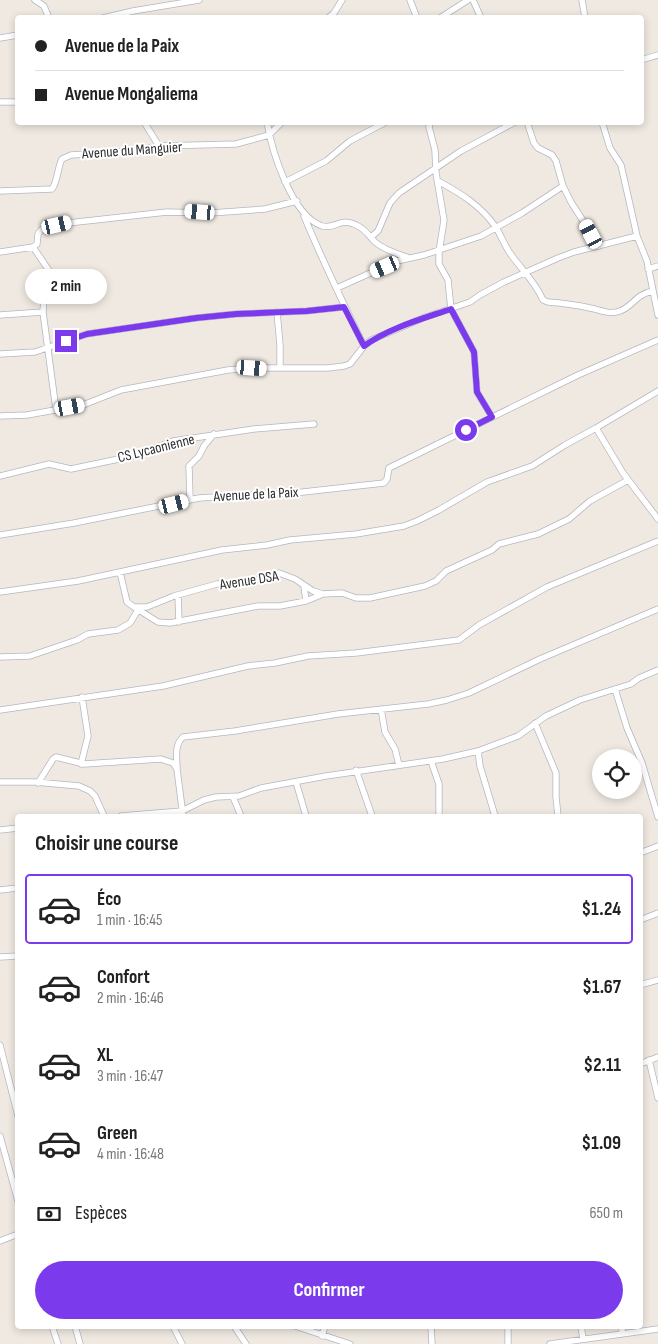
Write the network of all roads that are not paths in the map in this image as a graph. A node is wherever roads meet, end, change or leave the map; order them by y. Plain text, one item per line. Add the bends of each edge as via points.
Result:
1 (34, 0) edge
2 (199, 0) edge
3 (342, 0) edge
4 (410, 0) edge
5 (468, 0) edge
6 (474, 0) edge
7 (582, 0) edge
8 (48, 15) edge
9 (114, 15) edge
10 (332, 15) edge
11 (416, 15) edge
12 (445, 15) edge
13 (480, 15) edge
14 (584, 15) edge
15 (15, 36) edge
16 (0, 38) edge
17 (658, 55) edge
18 (644, 59) edge
19 (0, 102) edge
20 (15, 102) edge
21 (146, 125) edge
22 (267, 125) edge
23 (279, 125) edge
24 (380, 125) edge
25 (429, 125) edge
26 (509, 125) edge
27 (528, 125) edge
28 (603, 125) edge
29 (269, 135) junction
30 (159, 146) junction
31 (437, 169) junction
32 (438, 181) junction
33 (286, 182) junction
34 (563, 186) junction
35 (0, 191) edge
36 (297, 201) junction
37 (304, 215) junction
38 (495, 227) junction
39 (637, 236) junction
40 (371, 237) junction
41 (600, 246) junction
42 (33, 247) junction
43 (440, 249) junction
44 (0, 252) edge
45 (409, 258) junction
46 (658, 266) edge
47 (648, 269) junction
48 (527, 273) junction
49 (337, 288) junction
50 (653, 291) junction
51 (344, 307) junction
52 (451, 309) junction
53 (43, 312) junction
54 (277, 312) junction
55 (0, 315) edge
56 (658, 315) edge
57 (658, 340) edge
58 (364, 346) junction
59 (47, 348) junction
60 (0, 354) edge
61 (280, 368) junction
62 (658, 391) edge
63 (56, 410) junction
64 (0, 416) edge
65 (492, 417) junction
66 (314, 424) dead end
67 (596, 428) junction
68 (214, 434) junction
69 (0, 476) edge
70 (628, 480) junction
71 (190, 500) junction
72 (658, 519) edge
73 (0, 535) edge
74 (658, 541) edge
75 (120, 572) junction
76 (304, 586) junction
77 (0, 592) edge
78 (323, 594) junction
79 (178, 595) junction
80 (306, 601) junction
81 (136, 608) junction
82 (658, 610) edge
83 (179, 622) junction
84 (0, 657) edge
85 (658, 670) edge
86 (614, 689) junction
87 (82, 698) junction
88 (381, 709) junction
89 (0, 710) edge
90 (535, 724) junction
91 (478, 751) junction
92 (431, 760) junction
93 (81, 764) junction
94 (400, 765) junction
95 (177, 769) junction
96 (356, 770) junction
97 (0, 782) edge
98 (296, 782) junction
99 (38, 783) junction
100 (233, 797) junction
101 (657, 813) edge
102 (103, 814) edge
103 (183, 814) edge
104 (240, 814) edge
105 (305, 814) edge
106 (371, 814) edge
107 (439, 814) edge
108 (494, 814) edge
109 (558, 814) edge
110 (15, 828) edge
111 (0, 830) edge
112 (658, 846) edge
113 (643, 852) edge
114 (15, 888) edge
115 (0, 890) edge
116 (658, 913) edge
117 (643, 919) edge
118 (15, 956) edge
119 (0, 957) edge
120 (658, 980) edge
121 (643, 983) edge
122 (0, 1045) edge
123 (658, 1057) edge
124 (649, 1060) junction
125 (643, 1063) edge
126 (658, 1098) edge
127 (15, 1107) edge
128 (0, 1136) edge
129 (15, 1191) edge
130 (15, 1235) edge
131 (0, 1241) edge
132 (53, 1329) edge
133 (76, 1329) edge
134 (174, 1329) edge
135 (236, 1329) edge
136 (303, 1329) edge
137 (324, 1329) edge
138 (431, 1329) edge
139 (508, 1329) edge
140 (581, 1329) edge
141 (622, 1329) edge
142 (658, 1329) edge
143 (622, 1334) junction
144 (322, 1336) junction
145 (583, 1339) junction
146 (58, 1344) edge
147 (80, 1344) edge
148 (182, 1344) edge
149 (246, 1344) edge
150 (350, 1344) edge
151 (432, 1344) edge
152 (508, 1344) edge
153 (550, 1344) edge

1 - 8 street via 44,6
2 - 9 street
3 - 10 street
4 - 11 street
5 - 12 street
6 - 13 street
7 - 14 street
15 - 16 street
17 - 18 street
19 - 20 street
21 - 30 street
22 - 29 street
23 - 29 street, Avenue du Manguier
24 - 33 street via 350,141 326,161
25 - 31 street
26 - 31 street via 461,151
27 - 34 street via 534,143 556,161
28 - 39 street via 610,148 621,165
29 - 30 street, Avenue du Manguier via 236,144
29 - 33 street
30 - 35 street, Avenue du Manguier via 71,155 62,159 52,190
31 - 32 street
31 - 40 street via 390,203 378,230
32 - 38 street via 472,201
32 - 43 street via 444,220
33 - 36 street
34 - 38 street
34 - 41 street
36 - 37 street
36 - 42 street via 265,209 167,212 68,222 41,230
37 - 40 street via 326,227 345,221 366,230
37 - 49 street
38 - 43 street via 481,236
38 - 48 street via 511,255
39 - 41 street
39 - 47 street
40 - 45 street via 383,247
41 - 48 street via 565,256
42 - 44 street
42 - 53 street via 52,275
43 - 45 street
43 - 52 street via 439,264 448,280
45 - 49 street
46 - 47 street
47 - 50 street
48 - 50 street via 543,300 611,313 627,308 644,293
48 - 52 street
49 - 51 street
50 - 56 street
51 - 54 street
51 - 58 street
52 - 58 street via 394,330
52 - 65 street via 474,352 477,392
53 - 55 street
53 - 59 street
54 - 59 street via 196,318 87,334
54 - 61 street
57 - 65 street
58 - 61 street via 354,360 344,366
59 - 60 street
59 - 63 street
61 - 63 street via 192,376 121,390 82,405
62 - 67 street
63 - 64 street
65 - 71 street, Avenue de la Paix via 391,467 384,483
66 - 68 street, CS Lycaonienne
67 - 70 street
67 - 75 street via 532,466 487,482 404,526 222,550
68 - 69 street, CS Lycaonienne via 174,441 133,456 71,469 49,464
68 - 71 street via 189,466
70 - 72 street
70 - 78 street, Avenue DSA via 564,522 538,534 499,544 446,571 425,586 362,598 342,593
71 - 73 street, Avenue de la Paix
74 - 87 street via 548,587 459,640 308,656 163,686
75 - 77 street
75 - 81 street via 127,602
76 - 78 street, Avenue DSA
76 - 79 street, Avenue DSA via 279,573
76 - 80 street
78 - 80 street
79 - 81 street, Avenue DSA
79 - 83 street
80 - 83 street via 258,606
81 - 83 street via 158,622
81 - 84 street via 130,623 118,630 88,634 30,656
82 - 88 street via 469,694 428,704
85 - 86 street
86 - 90 street via 580,700
86 - 101 street
87 - 89 street
87 - 93 street via 88,736
88 - 94 street via 385,732
88 - 95 street via 184,737 178,744
90 - 91 street via 511,739
90 - 109 street via 556,773
91 - 92 street
91 - 108 street
92 - 94 street
92 - 107 street via 439,784
93 - 95 street via 161,759 169,761
93 - 99 street via 56,757
94 - 96 street
95 - 103 street
96 - 98 street
96 - 106 street
97 - 99 street
98 - 100 street
98 - 105 street
99 - 102 street via 79,786 90,791
100 - 103 street via 204,800
100 - 104 street
110 - 111 street
112 - 113 street
114 - 115 street
116 - 117 street
118 - 119 street
120 - 121 street
122 - 127 street
123 - 124 street
124 - 125 street
124 - 126 street
128 - 129 street
130 - 131 street
132 - 146 street
133 - 147 street
134 - 148 street
135 - 149 street
136 - 144 street
137 - 144 street
138 - 151 street
139 - 152 street
140 - 145 street
141 - 143 street
142 - 143 street
143 - 145 street
144 - 150 street
145 - 153 street

